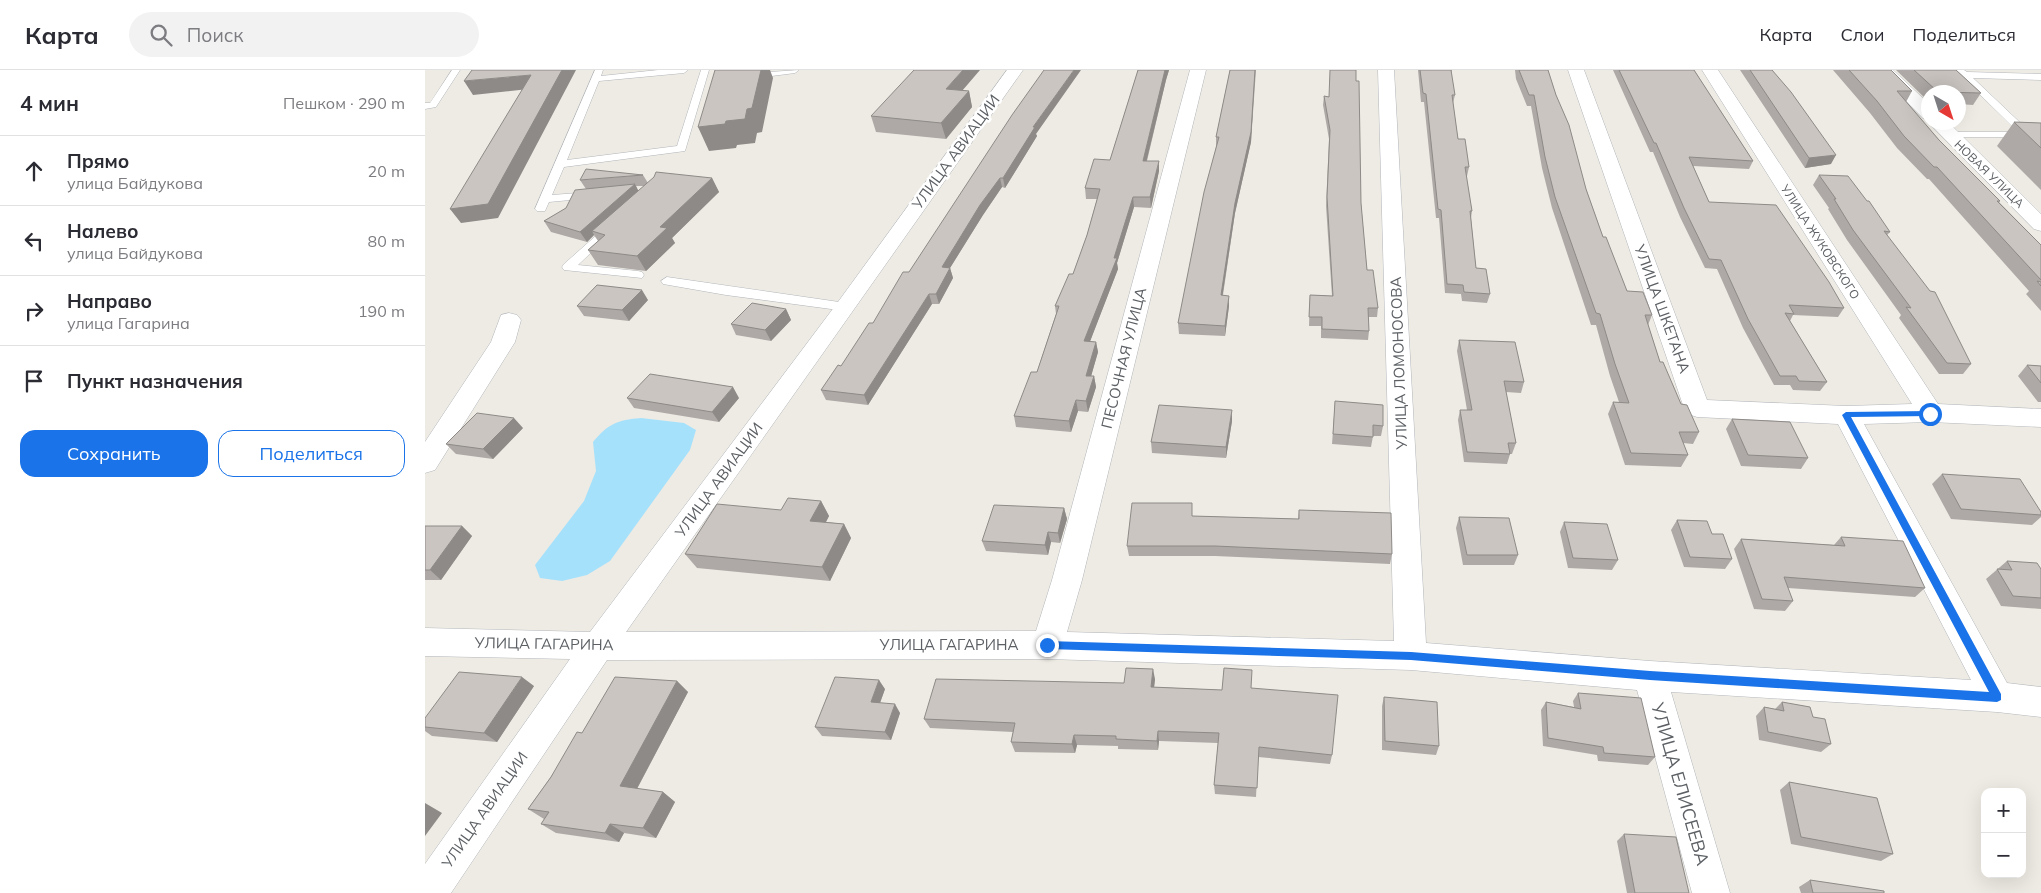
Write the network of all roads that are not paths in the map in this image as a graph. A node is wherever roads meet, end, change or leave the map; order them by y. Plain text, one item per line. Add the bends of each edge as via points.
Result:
1 (455, 70) edge
2 (684, 70) edge
3 (705, 70) edge
4 (751, 70) edge
5 (795, 70) edge
6 (1015, 70) edge
7 (1198, 70) edge
8 (1386, 70) edge
9 (1576, 70) edge
10 (1711, 70) edge
11 (1883, 70) edge
12 (1962, 72) edge
13 (597, 75) edge
14 (2041, 77) edge
15 (425, 106) edge
16 (1921, 106) edge
17 (1944, 130) edge
18 (1955, 130) edge
19 (560, 164) junction
20 (601, 194) edge
21 (620, 221) edge
22 (2041, 225) edge
23 (638, 275) edge
24 (667, 281) dead end
25 (846, 307) junction
26 (509, 320) dead end
27 (1930, 414) junction
28 (1846, 415) junction
29 (2041, 418) edge
30 (425, 463) edge
31 (425, 642) edge
32 (1047, 645) junction
33 (598, 646) junction
34 (1411, 656) junction
35 (1650, 676) junction
36 (1997, 697) junction
37 (2041, 702) edge
38 (428, 893) edge
39 (1711, 893) edge

1 - 15 lane via 433,106
2 - 13 lane
3 - 19 lane via 681,149
4 - 5 lane via 749,76
6 - 25 street, УЛИЦА АВИАЦИИ
7 - 32 street, ПЕСОЧНАЯ УЛИЦА via 1067,580
8 - 34 street, УЛИЦА ЛОМОНОСОВА
9 - 28 street, УЛИЦА ШКЕТАНА via 1697,408
10 - 27 street, УЛИЦА ЖУКОВСКОГО
11 - 16 street
12 - 14 lane
12 - 18 lane via 2030,136
13 - 19 lane
17 - 22 street, НОВАЯ УЛИЦА
19 - 20 lane via 543,204
21 - 23 lane via 568,267
24 - 25 lane
25 - 33 street, УЛИЦА АВИАЦИИ
26 - 30 street via 503,342
27 - 28 street
27 - 29 street
28 - 36 street
31 - 33 street, УЛИЦА ГАГАРИНА
32 - 33 street, УЛИЦА ГАГАРИНА
32 - 34 street, УЛИЦА ГАГАРИНА
33 - 38 street, УЛИЦА АВИАЦИИ
34 - 35 street, УЛИЦА ГАГАРИНА
35 - 36 street, УЛИЦА ГАГАРИНА
35 - 39 street, УЛИЦА ЕЛИСЕЕВА
36 - 37 street, УЛИЦА ГАГАРИНА

